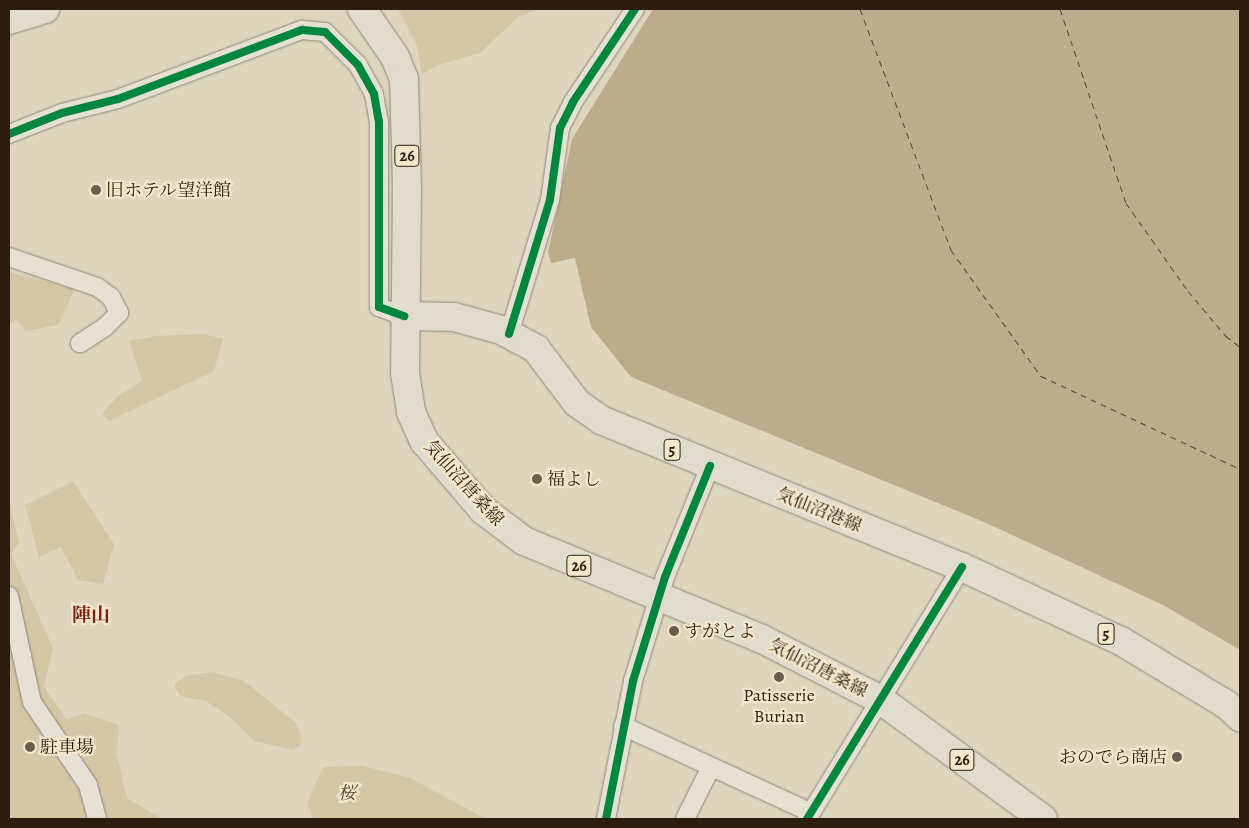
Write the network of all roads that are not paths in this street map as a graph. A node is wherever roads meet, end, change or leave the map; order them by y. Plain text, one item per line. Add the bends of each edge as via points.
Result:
1 (45, 9) edge
2 (362, 9) edge
3 (634, 9) edge
4 (9, 20) edge
5 (9, 134) edge
6 (9, 257) edge
7 (404, 316) junction
8 (509, 334) junction
9 (80, 343) dead end
10 (710, 466) junction
11 (962, 567) junction
12 (9, 596) edge
13 (658, 598) junction
14 (881, 700) junction
15 (1240, 717) edge
16 (623, 726) junction
17 (711, 767) junction
18 (808, 816) edge
19 (97, 819) edge
20 (606, 819) edge
21 (685, 819) edge
22 (1043, 819) edge

1 - 4 main road
2 - 7 main road, 気仙沼唐桑線 / 26 via 395,57 404,79 407,188
3 - 8 street via 573,102 560,128 550,200
5 - 7 street via 62,113 118,99 302,30 325,32 358,65 374,94 379,121 379,307
6 - 9 street via 97,287 111,296 119,313 105,327
7 - 8 main road, 気仙沼港線 / 5 via 454,317
7 - 13 main road, 気仙沼唐桑線 / 26 via 405,372 411,412 424,442 483,510 503,528 544,552
8 - 10 main road, 気仙沼港線 / 5 via 536,349 577,403 601,420
10 - 11 main road, 気仙沼港線 / 5
10 - 13 street
11 - 14 street
11 - 15 main road, 気仙沼港線 / 5 via 1121,641 1227,705
12 - 19 street via 32,702 88,785
13 - 14 main road, 気仙沼唐桑線 / 26 via 762,639
13 - 16 street
14 - 18 street
14 - 22 main road, 26
16 - 17 street
16 - 20 street
17 - 18 street
17 - 21 street

